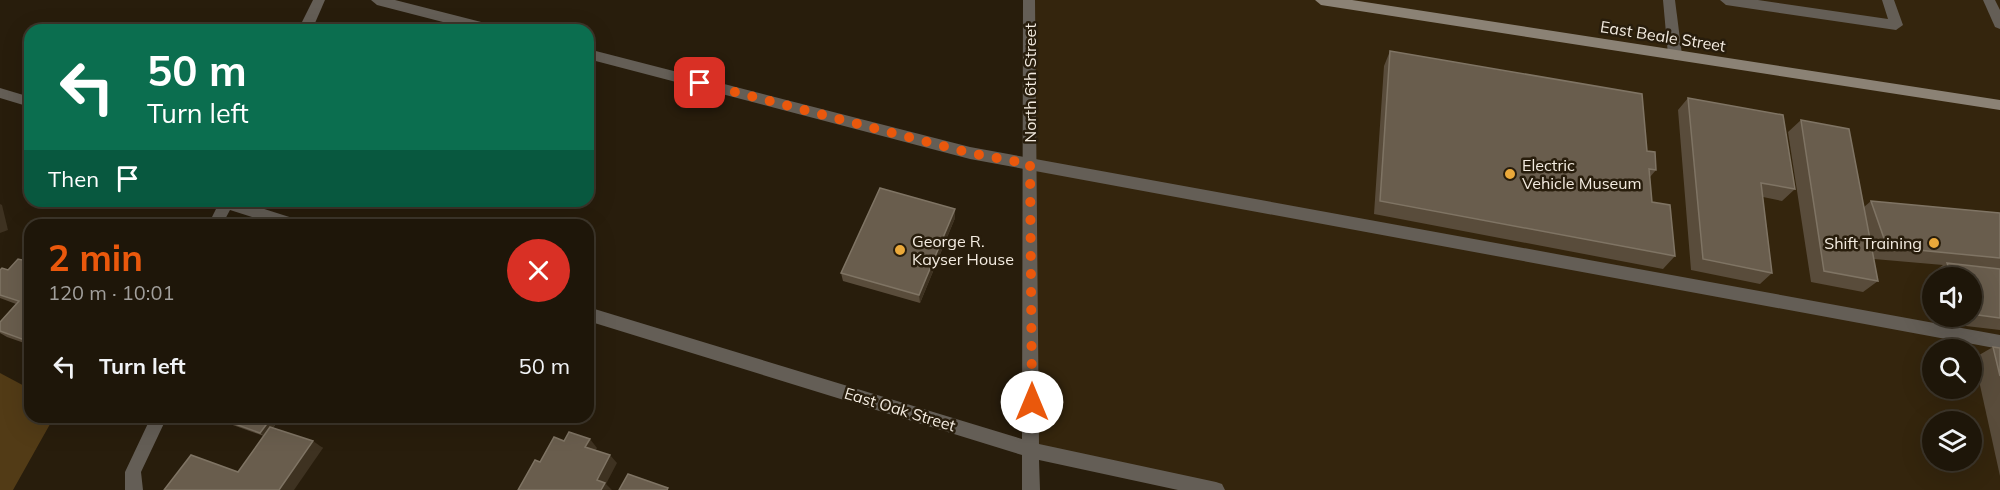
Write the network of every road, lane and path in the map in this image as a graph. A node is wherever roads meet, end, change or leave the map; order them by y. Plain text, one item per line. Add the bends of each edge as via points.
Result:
1 (319, 0) edge
2 (377, 0) edge
3 (1029, 0) edge
4 (1321, 0) edge
5 (1669, 0) edge
6 (1726, 0) edge
7 (1888, 0) edge
8 (1989, 0) edge
9 (308, 24) edge
10 (470, 24) edge
11 (2000, 24) edge
12 (1675, 55) junction
13 (594, 56) edge
14 (0, 93) edge
15 (24, 100) edge
16 (2000, 105) edge
17 (1030, 164) junction
18 (241, 207) edge
19 (278, 219) edge
20 (594, 316) edge
21 (2000, 342) edge
22 (156, 423) edge
23 (1032, 450) junction
24 (134, 490) edge
25 (1031, 490) edge
26 (1216, 490) edge

1 - 9 street
2 - 10 street
3 - 17 street, North 6th Street
4 - 12 main road, East Beale Street
5 - 12 street
6 - 7 street via 1896,25
8 - 11 street
12 - 16 main road, East Beale Street
13 - 17 street via 970,153
14 - 15 street
17 - 21 street
17 - 23 street, North 6th Street
18 - 19 street
20 - 23 street, East Oak Street
22 - 24 street via 133,472
23 - 25 street, North 6th Street
23 - 26 street, East Oak Street

